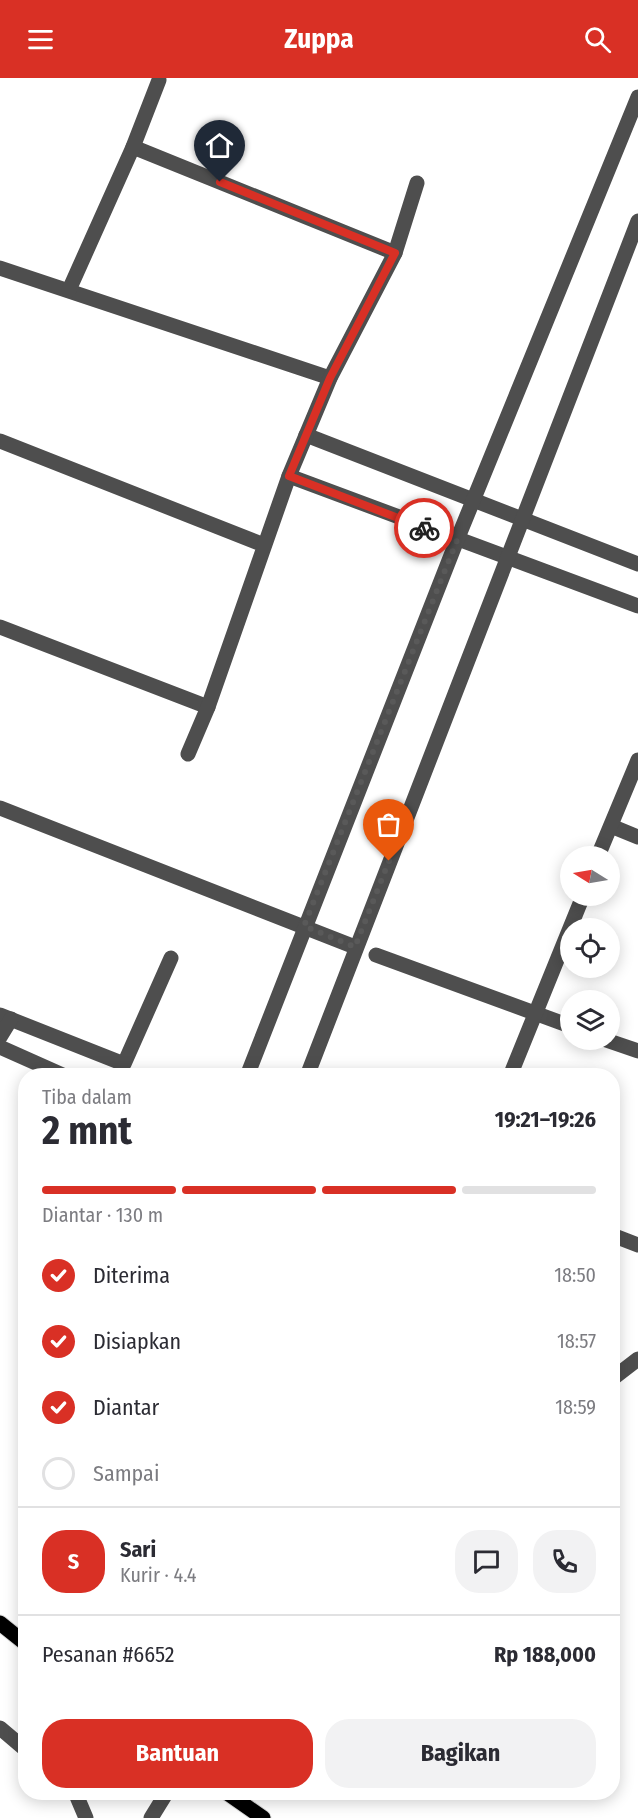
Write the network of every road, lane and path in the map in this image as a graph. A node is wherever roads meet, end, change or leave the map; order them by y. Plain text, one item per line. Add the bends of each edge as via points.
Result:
1 (159, 80) dead end
2 (638, 97) edge
3 (134, 147) junction
4 (417, 183) dead end
5 (638, 221) edge
6 (395, 253) junction
7 (0, 268) edge
8 (69, 290) junction
9 (330, 378) junction
10 (306, 435) junction
11 (0, 441) edge
12 (289, 476) junction
13 (473, 500) junction
14 (523, 519) junction
15 (457, 540) junction
16 (264, 545) junction
17 (506, 558) junction
18 (638, 564) edge
19 (638, 606) edge
20 (0, 627) edge
21 (208, 707) junction
22 (188, 754) dead end
23 (638, 760) edge
24 (0, 808) edge
25 (611, 826) junction
26 (638, 837) edge
27 (602, 846) edge
28 (578, 906) edge
29 (304, 926) junction
30 (355, 947) junction
31 (376, 955) dead end
32 (171, 958) dead end
33 (534, 1013) junction
34 (6, 1017) edge
35 (560, 1022) edge
36 (0, 1037) edge
37 (620, 1045) edge
38 (0, 1047) edge
39 (638, 1051) edge
40 (47, 1068) edge
41 (117, 1068) edge
42 (122, 1068) edge
43 (250, 1068) edge
44 (310, 1068) edge
45 (513, 1068) edge
46 (620, 1238) edge
47 (638, 1245) edge
48 (638, 1359) edge
49 (620, 1373) edge
50 (0, 1623) edge
51 (18, 1638) edge
52 (0, 1728) edge
53 (18, 1743) edge
54 (78, 1800) edge
55 (162, 1800) edge
56 (237, 1800) edge
57 (86, 1818) edge
58 (151, 1818) edge
59 (263, 1818) edge

1 - 3 street
2 - 13 street
3 - 6 street
3 - 8 street
4 - 6 street
5 - 14 street
6 - 9 street
7 - 8 street
8 - 9 street
9 - 10 street
10 - 12 street
10 - 13 street
11 - 16 street
12 - 15 street
12 - 16 street
13 - 14 street
13 - 15 street
14 - 17 street
14 - 18 street
15 - 17 street
15 - 29 street
16 - 21 street
17 - 19 street
17 - 30 street
20 - 21 street
21 - 22 street
23 - 25 street
24 - 29 street
25 - 26 street
25 - 27 street
28 - 33 street
29 - 30 street
29 - 43 street
30 - 44 street
31 - 33 street
32 - 42 street
33 - 35 street
33 - 45 street
34 - 36 street
34 - 41 street
37 - 39 street
38 - 40 street
46 - 47 street
48 - 49 street
50 - 51 main road
52 - 53 street
54 - 57 street
55 - 58 street
56 - 59 main road

